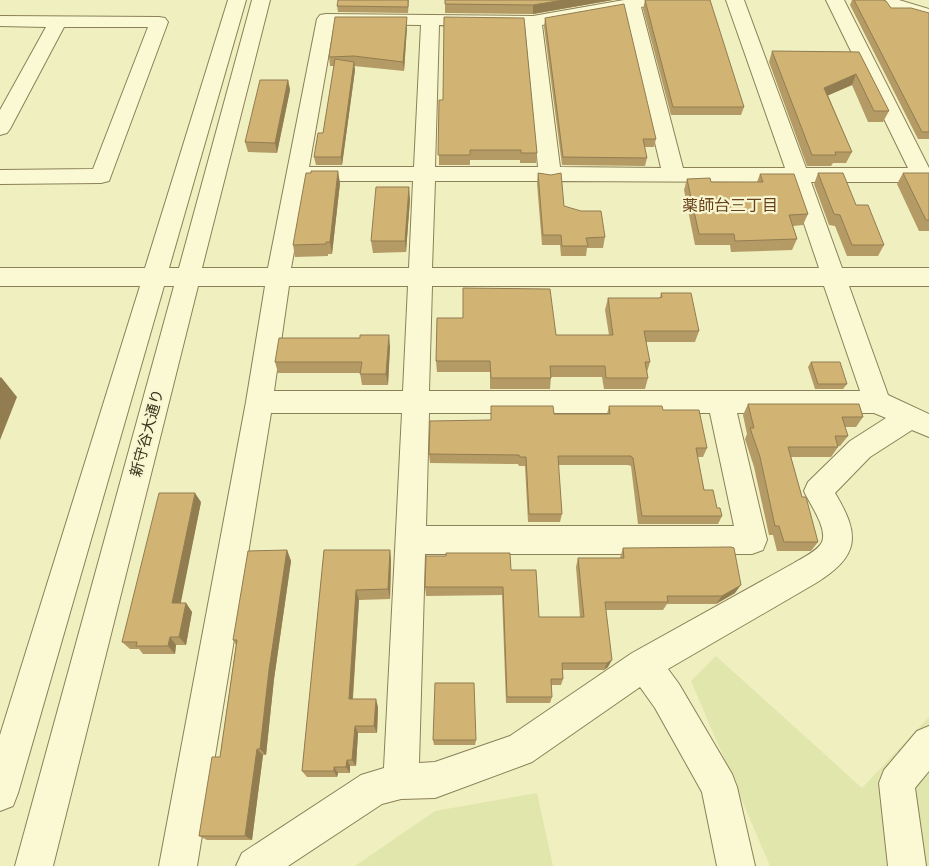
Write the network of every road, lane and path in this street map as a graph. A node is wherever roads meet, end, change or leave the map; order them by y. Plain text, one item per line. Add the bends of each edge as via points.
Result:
1 (237, 0) edge
2 (261, 0) edge
3 (734, 0) edge
4 (835, 0) edge
5 (881, 0) edge
6 (643, 2) edge
7 (929, 15) edge
8 (430, 20) junction
9 (0, 21) edge
10 (58, 21) junction
11 (534, 21) junction
12 (0, 129) edge
13 (299, 174) junction
14 (674, 175) junction
15 (798, 175) junction
16 (926, 175) edge
17 (424, 176) junction
18 (550, 176) junction
19 (0, 177) edge
20 (929, 276) edge
21 (0, 277) edge
22 (155, 277) junction
23 (188, 277) junction
24 (278, 277) junction
25 (420, 277) junction
26 (834, 277) junction
27 (416, 401) junction
28 (721, 401) junction
29 (259, 402) junction
30 (877, 402) junction
31 (920, 422) edge
32 (410, 540) junction
33 (644, 666) junction
34 (929, 744) edge
35 (401, 781) junction
36 (0, 793) edge
37 (34, 866) edge
38 (178, 866) edge
39 (255, 866) edge
40 (736, 866) edge
41 (907, 866) edge

1 - 22 street
2 - 23 street, 新守谷大通り
3 - 15 street
4 - 16 street
5 - 7 street
6 - 11 street
6 - 14 street
8 - 11 street
8 - 13 street via 326,19
8 - 17 street
9 - 10 street
10 - 12 street
10 - 19 street via 160,22 101,176
11 - 18 street
13 - 17 street
13 - 24 street
14 - 15 street
14 - 18 street
15 - 16 street
15 - 26 street
17 - 18 street
17 - 25 street
20 - 26 street
21 - 22 street
22 - 23 street
22 - 36 street
23 - 24 street
23 - 37 street, 新守谷大通り
24 - 25 street
24 - 29 street
25 - 26 street
25 - 27 street
26 - 30 street
27 - 28 street
27 - 29 street
27 - 32 street
28 - 30 street
28 - 32 street via 752,540
29 - 38 street
30 - 31 street
31 - 33 street via 860,449 818,491 836,523 838,540 830,556
32 - 35 street
33 - 35 street via 520,750 434,780
33 - 40 street via 667,696 719,787
34 - 41 street via 897,783
35 - 39 street via 374,788

